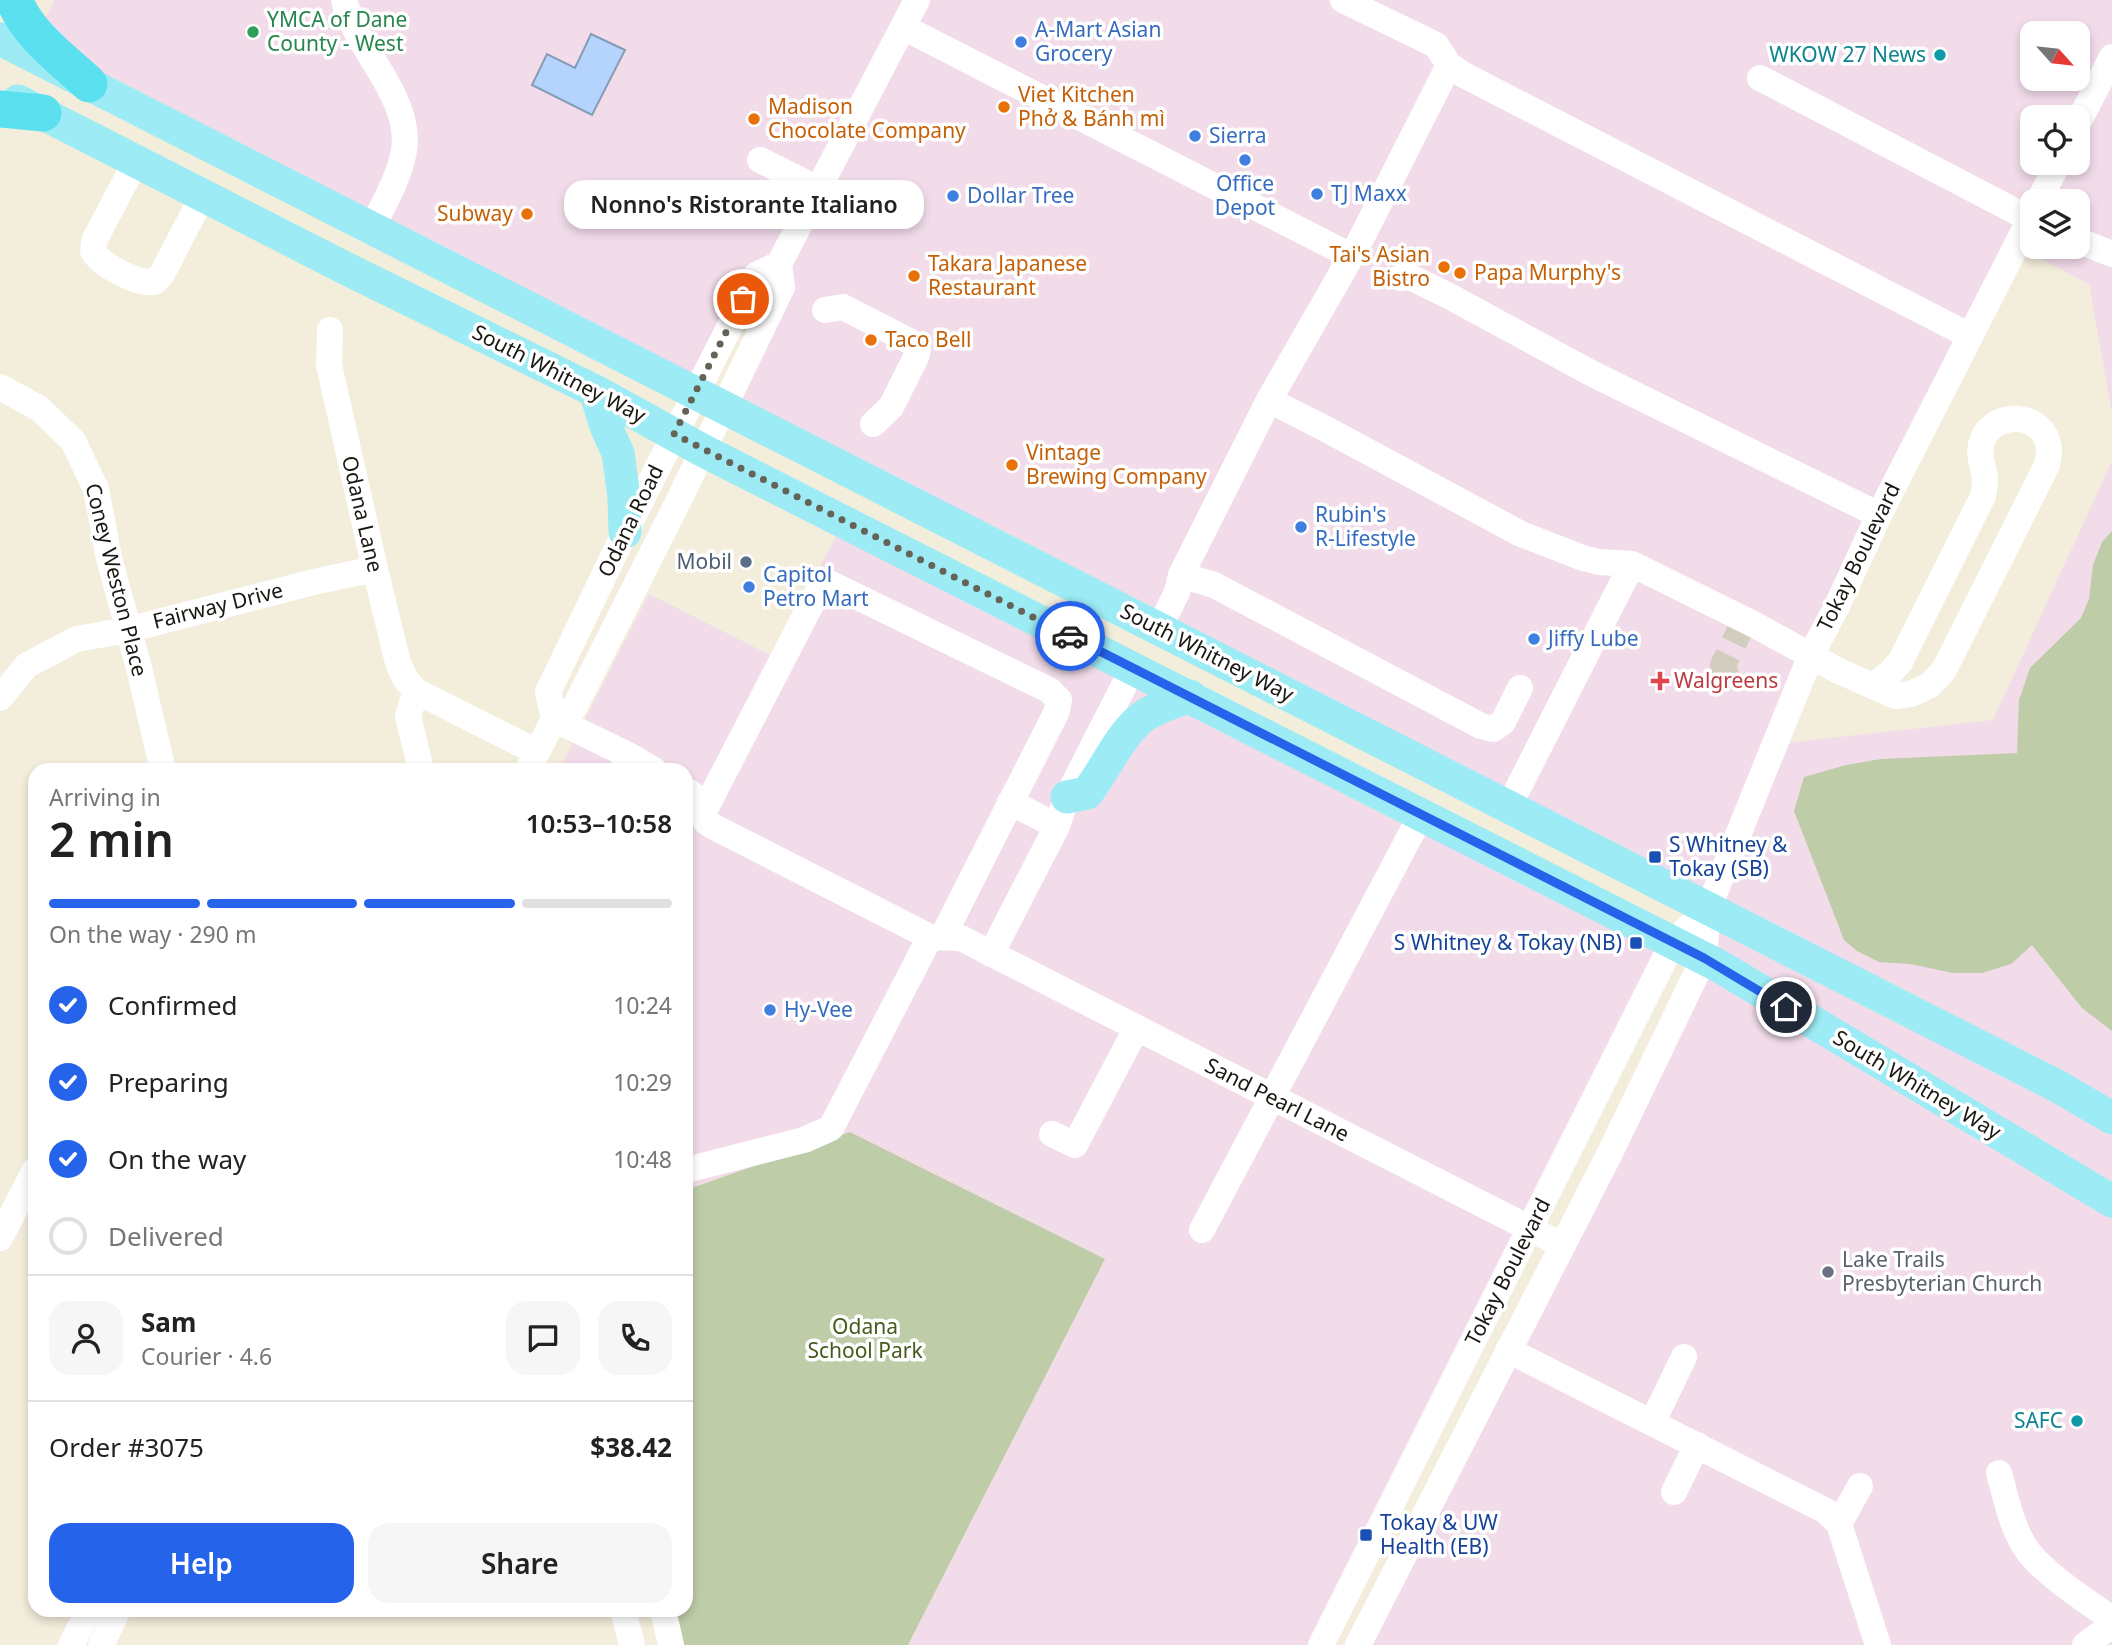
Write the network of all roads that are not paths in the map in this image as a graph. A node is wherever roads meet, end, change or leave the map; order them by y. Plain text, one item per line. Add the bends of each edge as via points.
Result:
1 (14, 0) edge
2 (344, 0) edge
3 (917, 0) edge
4 (1343, 0) edge
5 (903, 27) junction
6 (0, 39) edge
7 (2112, 57) edge
8 (1449, 65) junction
9 (1760, 78) dead end
10 (89, 84) junction
11 (0, 92) edge
12 (2087, 105) edge
13 (0, 109) edge
14 (43, 113) junction
15 (760, 160) dead end
16 (136, 161) junction
17 (818, 189) junction
18 (203, 195) junction
19 (2020, 208) edge
20 (371, 229) junction
21 (2020, 239) edge
22 (2090, 245) edge
23 (2111, 252) edge
24 (1351, 256) junction
25 (779, 264) junction
26 (1400, 278) dead end
27 (825, 310) dead end
28 (330, 330) dead end
29 (1970, 336) junction
30 (0, 387) edge
31 (595, 391) junction
32 (695, 392) junction
33 (1269, 400) junction
34 (724, 407) junction
35 (873, 424) dead end
36 (688, 442) junction
37 (1879, 515) junction
38 (625, 533) junction
39 (1632, 564) junction
40 (374, 569) junction
41 (1181, 575) junction
42 (1159, 629) junction
43 (127, 630) junction
44 (1090, 646) junction
45 (1811, 655) junction
46 (1227, 663) junction
47 (1133, 668) junction
48 (1874, 685) junction
49 (1520, 688) dead end
50 (416, 691) junction
51 (1190, 696) junction
52 (0, 698) edge
53 (554, 719) junction
54 (532, 761) edge
55 (161, 763) edge
56 (419, 763) edge
57 (626, 763) edge
58 (693, 799) edge
59 (1010, 802) junction
60 (1509, 806) junction
61 (1062, 811) junction
62 (1421, 816) junction
63 (698, 822) edge
64 (1708, 909) junction
65 (936, 936) junction
66 (1673, 942) junction
67 (991, 954) junction
68 (1704, 958) junction
69 (1136, 1028) junction
70 (1273, 1097) junction
71 (2112, 1118) edge
72 (1052, 1134) dead end
73 (693, 1168) edge
74 (28, 1184) edge
75 (2112, 1201) edge
76 (1530, 1229) junction
77 (1202, 1230) dead end
78 (0, 1238) edge
79 (1562, 1245) junction
80 (1508, 1350) junction
81 (1684, 1357) dead end
82 (1652, 1423) junction
83 (1697, 1446) junction
84 (1999, 1473) dead end
85 (1860, 1486) dead end
86 (1674, 1492) dead end
87 (1839, 1524) junction
88 (85, 1617) edge
89 (115, 1617) edge
90 (625, 1617) edge
91 (665, 1617) edge
92 (2112, 1619) edge
93 (2112, 1625) edge
94 (71, 1645) edge
95 (101, 1645) edge
96 (632, 1645) edge
97 (671, 1645) edge
98 (1321, 1645) edge
99 (1358, 1645) edge
100 (1878, 1645) edge
101 (2085, 1645) edge

1 - 10 highway via 42,41
2 - 20 street via 349,21 398,105 405,127 399,174
3 - 5 street, Odana Road
4 - 8 street via 1436,46
5 - 17 street, Odana Road
5 - 24 street
6 - 10 main road, South Whitney Way
7 - 12 street
8 - 24 street
8 - 29 street
9 - 19 street
10 - 20 main road, South Whitney Way
11 - 14 main road, South Whitney Way
13 - 14 highway
14 - 16 main road, South Whitney Way
15 - 17 street
16 - 18 main road, South Whitney Way
16 - 18 street via 94,241 93,251 103,263 144,283 154,282
17 - 25 street, Odana Road
18 - 31 main road, South Whitney Way
20 - 32 main road, South Whitney Way
21 - 29 street, Tokay Boulevard
22 - 23 street
24 - 33 street
25 - 32 street, Odana Road via 756,275
25 - 34 street, Odana Road via 782,287
26 - 37 street via 1410,277 1439,291 1591,373
27 - 35 street via 843,307 918,349 891,407
28 - 40 street, Odana Lane via 329,365
29 - 37 street, Tokay Boulevard
30 - 43 street, Coney Weston Place via 40,409 73,441 96,489
31 - 36 main road, South Whitney Way
31 - 38 main road via 618,453
32 - 34 main road, South Whitney Way
32 - 36 street, Odana Road
33 - 39 street via 1521,534 1583,558
33 - 41 street
34 - 36 street, Odana Road
34 - 42 main road, South Whitney Way
36 - 38 street, Odana Road
36 - 44 main road, South Whitney Way
36 - 53 street, Odana Road via 574,708
37 - 45 street, Tokay Boulevard
38 - 53 street, Odana Road via 548,692
39 - 45 street
39 - 60 street
40 - 43 street, Fairway Drive
40 - 50 street, Odana Lane via 398,663
41 - 42 street
41 - 49 street via 1214,585 1481,726 1493,729 1503,722
42 - 44 main road
42 - 46 main road, South Whitney Way
43 - 52 street, Fairway Drive via 77,639 27,665
43 - 55 street, Coney Weston Place
44 - 47 main road, South Whitney Way
45 - 48 street
45 - 64 street, Tokay Boulevard
46 - 47 main road
46 - 60 main road, South Whitney Way
47 - 51 main road, South Whitney Way
47 - 61 street
48 - 48 street via 1900,662 1983,496 1982,441 2004,419 2033,423 2043,432 2049,449 2047,466 1944,670 1930,685 1911,694 1895,696
50 - 54 street
50 - 56 street via 408,716
51 - 61 main road via 1140,720 1087,793
51 - 62 main road, South Whitney Way
53 - 54 street, Odana Road
53 - 57 street
58 - 63 street
59 - 61 street
59 - 63 street via 1059,706 1055,695 828,583 818,591
59 - 65 street
60 - 64 main road, South Whitney Way
61 - 67 street
62 - 66 main road, South Whitney Way
62 - 70 street
63 - 65 street, Sand Pearl Lane
64 - 66 street, Tokay Boulevard
64 - 68 street, Tokay Boulevard
64 - 71 main road, South Whitney Way
65 - 67 street, Sand Pearl Lane via 961,938
65 - 73 street via 831,1128 804,1140
66 - 68 main road, South Whitney Way
66 - 76 street, Tokay Boulevard
67 - 69 street, Sand Pearl Lane
68 - 75 main road, South Whitney Way
68 - 79 street, Tokay Boulevard
69 - 70 street, Sand Pearl Lane
69 - 72 street via 1075,1145
70 - 76 street, Sand Pearl Lane
70 - 77 street
74 - 78 street
76 - 79 street, Sand Pearl Lane
76 - 98 street, Tokay Boulevard
79 - 80 street, Tokay Boulevard
80 - 82 street
80 - 99 street, Tokay Boulevard
81 - 82 street
82 - 83 street
83 - 86 street
83 - 87 street via 1826,1511
84 - 92 street via 2017,1534 2028,1552
85 - 87 street
87 - 100 street
88 - 94 street
89 - 95 street
90 - 96 street
91 - 97 street
93 - 101 street

